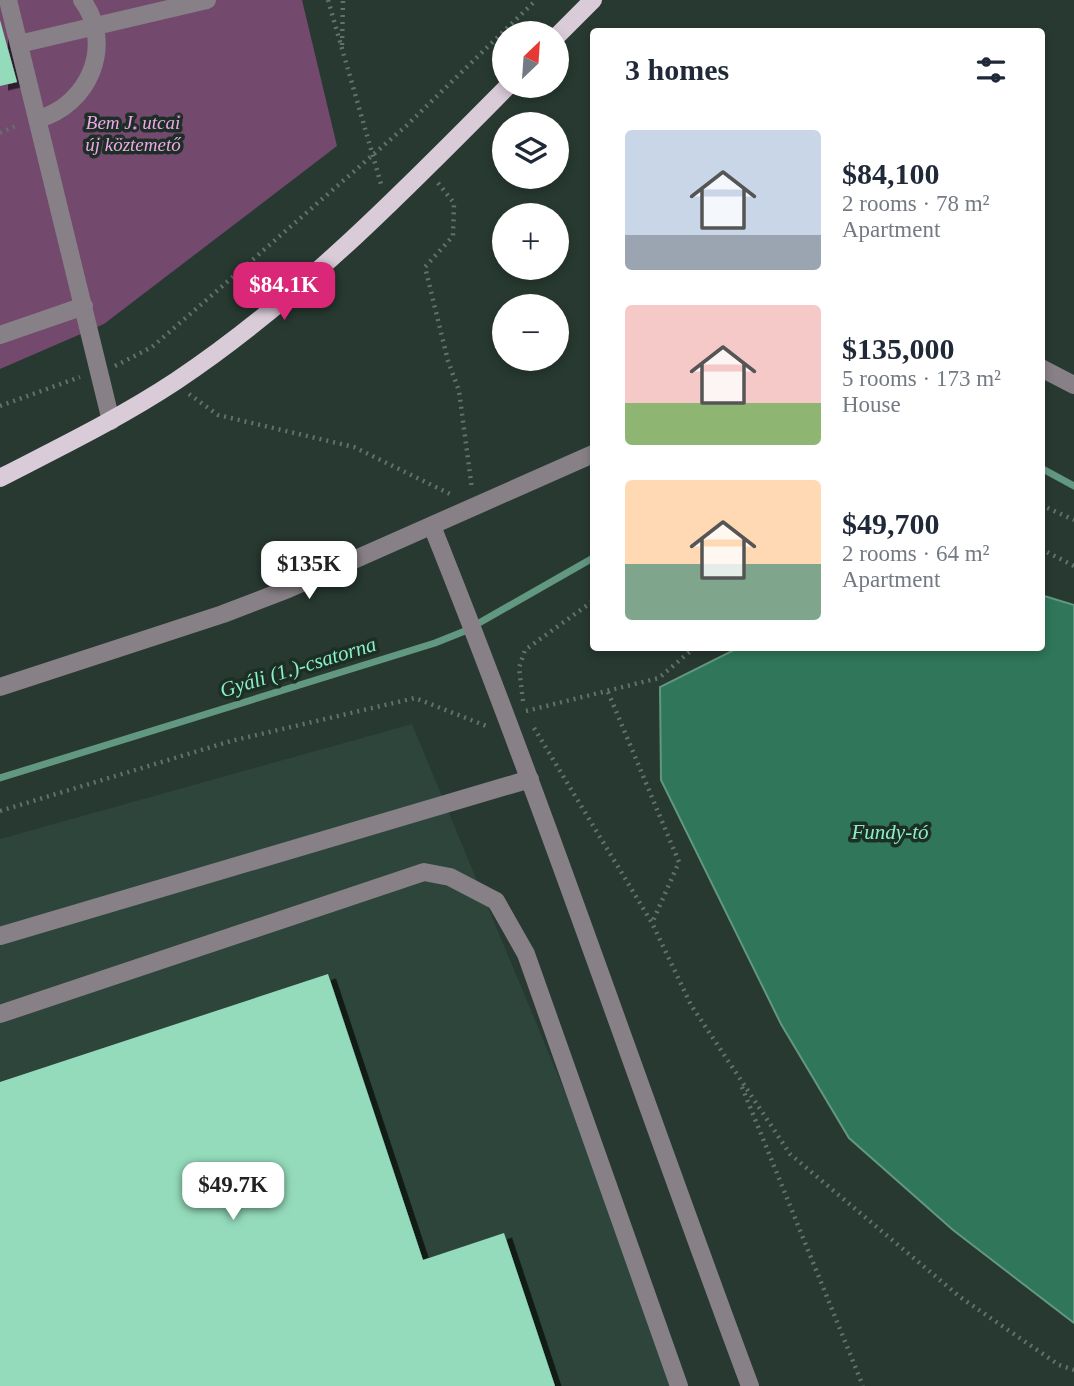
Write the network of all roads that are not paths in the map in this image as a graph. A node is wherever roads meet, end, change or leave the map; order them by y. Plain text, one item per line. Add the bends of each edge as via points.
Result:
1 (8, 0) edge
2 (82, 0) edge
3 (206, 0) edge
4 (593, 0) edge
5 (569, 24) edge
6 (94, 26) junction
7 (19, 44) junction
8 (496, 98) edge
9 (37, 119) junction
10 (84, 306) junction
11 (0, 335) edge
12 (1045, 370) edge
13 (1074, 385) edge
14 (111, 421) junction
15 (590, 455) edge
16 (0, 478) edge
17 (432, 526) junction
18 (0, 687) edge
19 (530, 779) junction
20 (0, 936) edge
21 (0, 1014) edge
22 (679, 1386) edge
23 (750, 1386) edge

1 - 7 street
2 - 6 street
3 - 6 street
4 - 5 main road
6 - 7 street
6 - 9 street via 97,51 86,85 69,104
7 - 9 street
8 - 14 main road via 387,207 252,325 175,382
9 - 10 street
10 - 11 street
10 - 14 street
12 - 13 street
14 - 16 main road
15 - 17 street
17 - 18 street via 223,614
17 - 19 street
19 - 20 street
19 - 23 street
21 - 22 street via 424,872 450,877 496,901 526,954

